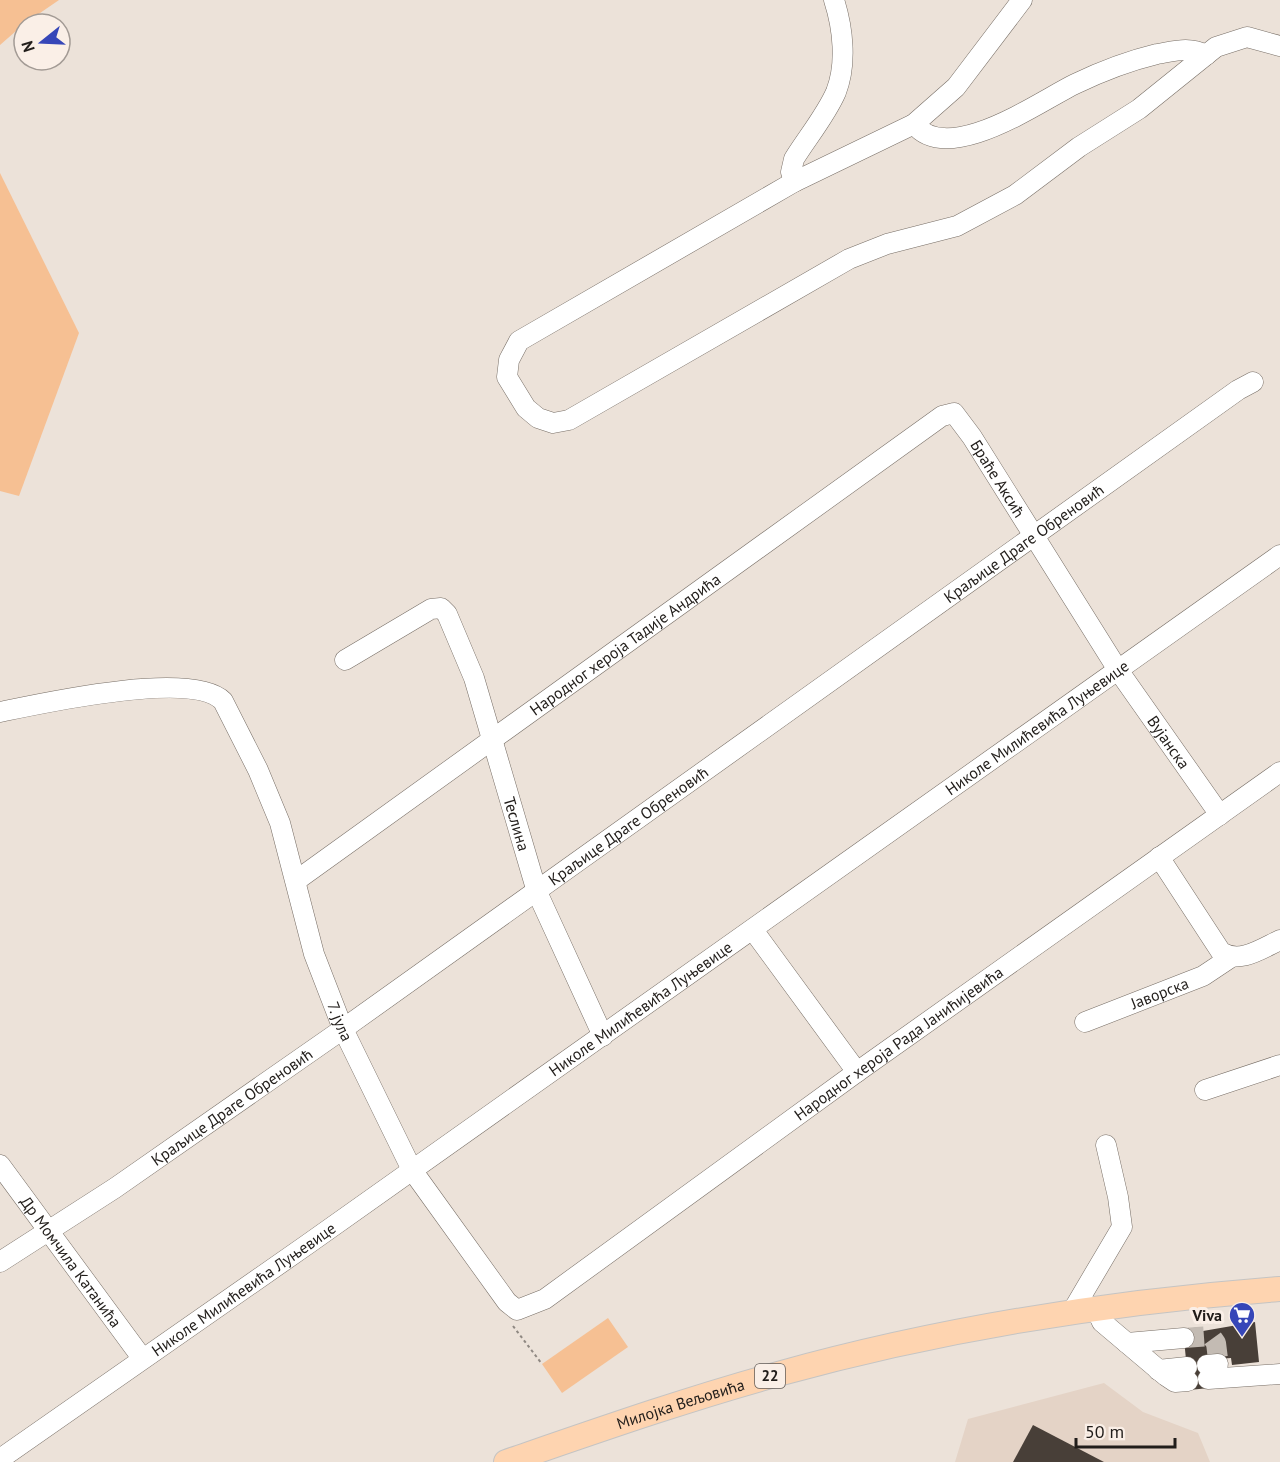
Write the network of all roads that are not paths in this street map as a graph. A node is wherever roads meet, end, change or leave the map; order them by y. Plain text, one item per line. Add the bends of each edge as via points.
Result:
1 (834, 0) edge
2 (1022, 0) edge
3 (1280, 46) edge
4 (1206, 55) junction
5 (914, 124) junction
6 (794, 182) junction
7 (1253, 382) dead end
8 (954, 413) joint
9 (1034, 538) junction
10 (1280, 555) edge
11 (345, 660) dead end
12 (1118, 670) junction
13 (0, 712) edge
14 (493, 738) junction
15 (1280, 772) edge
16 (1220, 815) junction
17 (1159, 857) junction
18 (297, 880) junction
19 (537, 892) junction
20 (753, 930) junction
21 (1280, 940) edge
22 (1230, 958) junction
23 (1085, 1022) dead end
24 (343, 1029) junction
25 (603, 1036) junction
26 (1280, 1065) edge
27 (857, 1072) junction
28 (1206, 1090) dead end
29 (1106, 1145) dead end
30 (0, 1165) edge
31 (412, 1170) junction
32 (47, 1232) junction
33 (0, 1262) edge
34 (1280, 1289) edge
35 (1084, 1309) junction
36 (517, 1311) joint
37 (1134, 1350) junction
38 (142, 1358) junction
39 (1214, 1369) dead end
40 (1280, 1374) edge
41 (550, 1454) edge
42 (0, 1459) edge
43 (506, 1462) edge

1 - 6 street via 841,31 840,76 836,92 794,159
2 - 5 street via 956,87
3 - 4 street via 1247,37 1216,46
4 - 5 street via 1182,49 1130,60 1075,84 1019,117 973,134 931,136 921,134
4 - 6 street via 1138,109 1015,195 957,226 887,244 849,259 568,420 545,421 526,408 507,377 509,360 519,341
5 - 6 street
7 - 9 street, Краљице Драге Обреновић
8 - 9 street, Браће Аксић
8 - 14 street, Народног хероја Тадије Андрића via 942,416
9 - 12 street, Браће Аксић
9 - 19 street, Краљице Драге Обреновић
10 - 12 street, Николе Милићевића Луњевице
11 - 14 street, Теслина via 431,609 441,608 457,635
12 - 16 street, Вујанска
12 - 20 street, Николе Милићевића Луњевице
13 - 18 street, 7. јула via 156,688 217,695 258,770 280,823
14 - 18 street, Народног хероја Тадије Андрића
14 - 19 street, Теслина
15 - 16 street, Народног хероја Рада Јанићијевића
16 - 17 street, Народног хероја Рада Јанићијевића
17 - 22 street via 1213,943
17 - 27 street, Народног хероја Рада Јанићијевића
18 - 24 street, 7. јула via 314,954
19 - 24 street, Краљице Драге Обреновић
19 - 25 street, Теслина
20 - 25 street, Николе Милићевића Луњевице
20 - 27 street
21 - 22 street, Јаворска via 1242,957
22 - 23 street, Јаворска via 1203,976
24 - 31 street, 7. јула
24 - 32 street, Краљице Драге Обреновић
25 - 31 street, Николе Милићевића Луњевице
26 - 28 street
27 - 36 street, Народног хероја Рада Јанићијевића via 545,1299
29 - 35 street via 1122,1227
30 - 32 street, Др Момчила Катанића
31 - 36 street, 7. јула
31 - 38 street, Николе Милићевића Луњевице
32 - 33 street, Краљице Драге Обреновић
32 - 38 street, Др Момчила Катанића
34 - 35 main road, 22
35 - 37 street
35 - 41 main road, Милојка Вељовића / 22 via 942,1335 778,1374
37 - 37 street via 1158,1370 1186,1359
38 - 42 street, Николе Милићевића Луњевице
39 - 40 street
41 - 43 main road, Милојка Вељовића / 22

